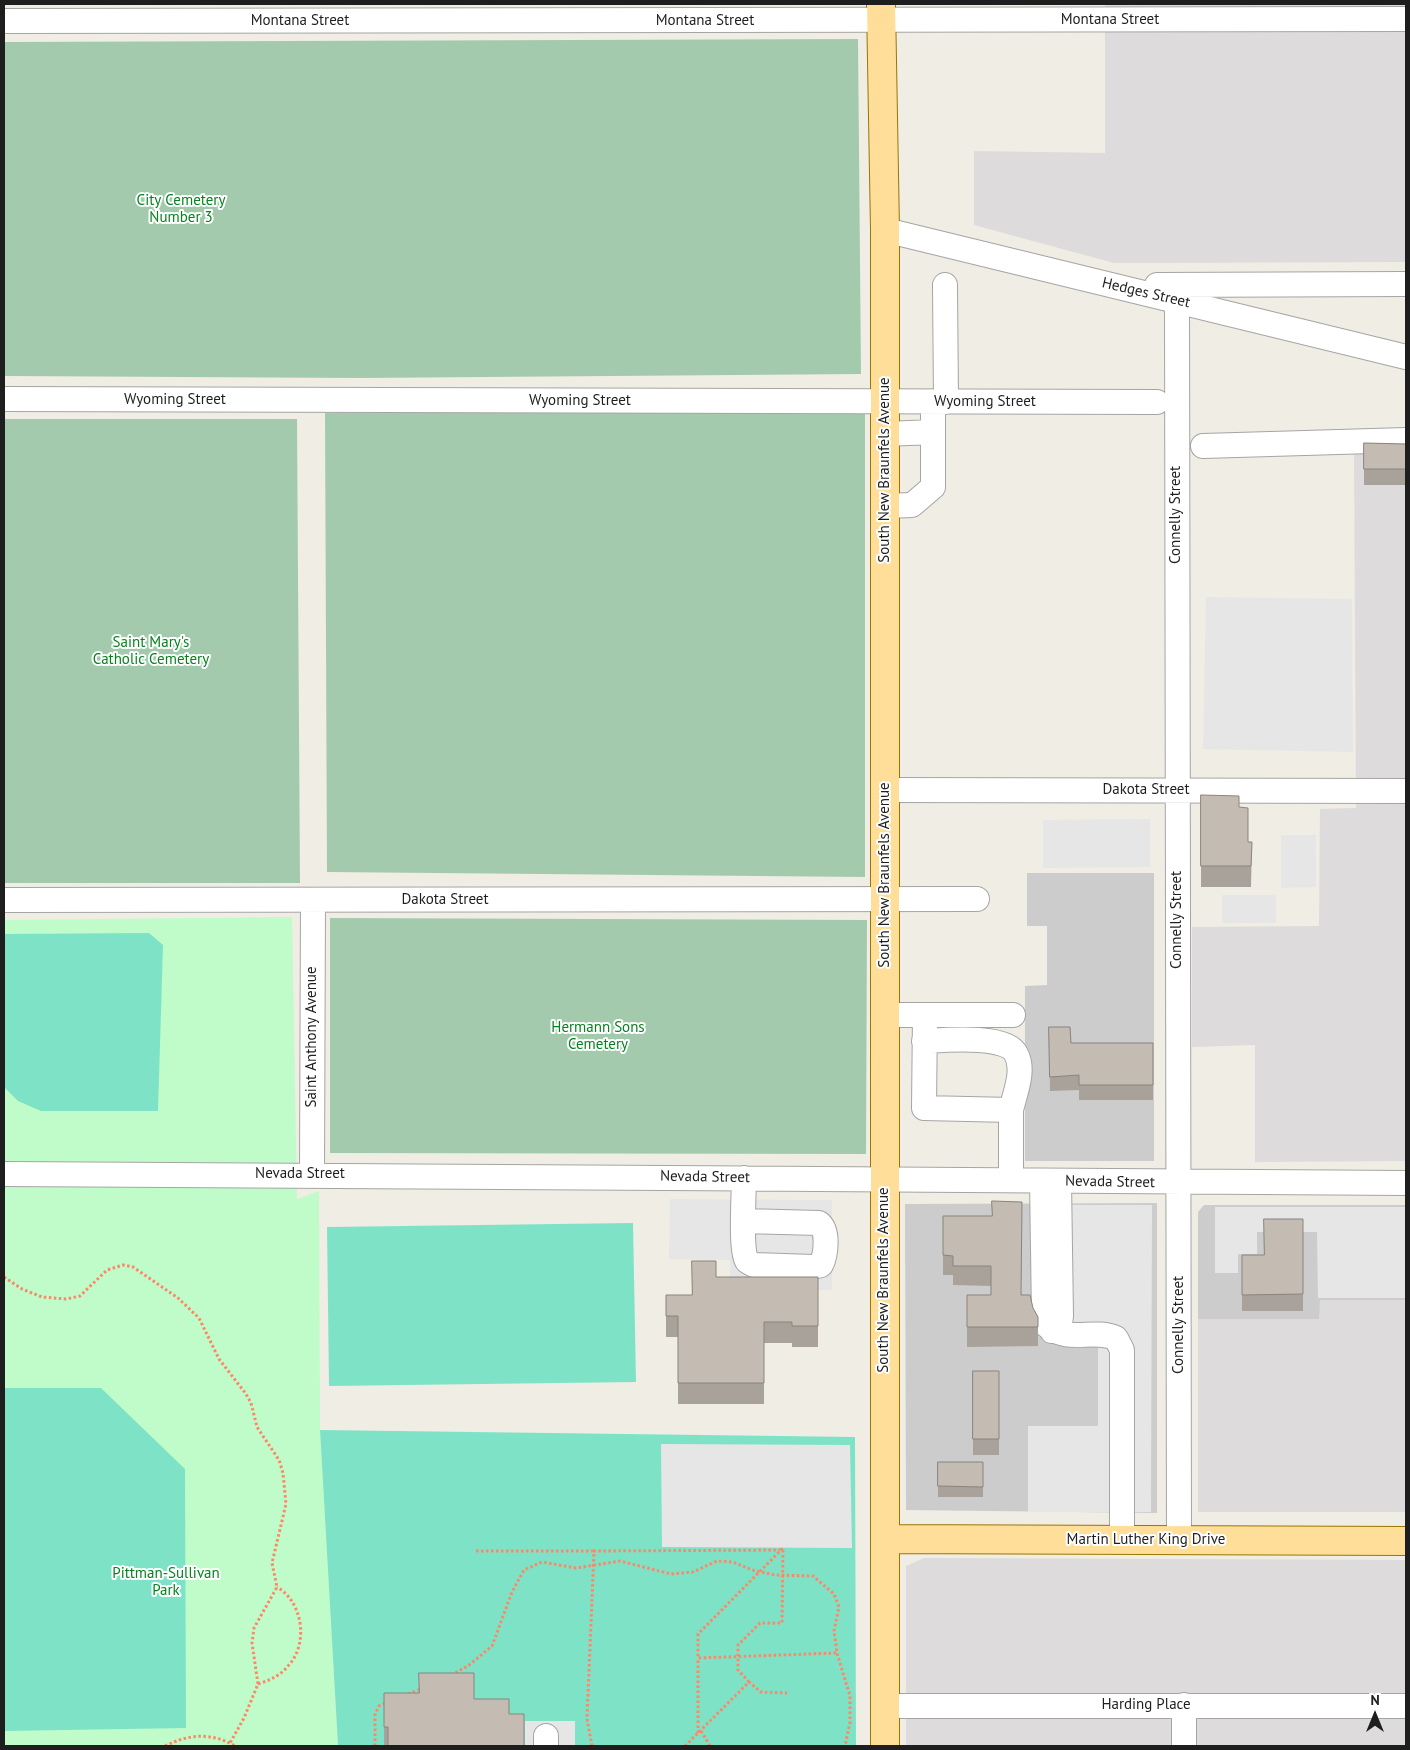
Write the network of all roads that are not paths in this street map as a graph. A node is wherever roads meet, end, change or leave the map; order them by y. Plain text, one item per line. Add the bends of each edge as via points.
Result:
1 (881, 12) edge
2 (1406, 19) edge
3 (4, 21) edge
4 (885, 230) junction
5 (944, 284) dead end
6 (1406, 284) edge
7 (1113, 285) junction
8 (1176, 299) junction
9 (1406, 357) edge
10 (4, 400) edge
11 (885, 402) junction
12 (939, 402) junction
13 (1157, 402) dead end
14 (933, 432) junction
15 (885, 434) junction
16 (1406, 440) edge
17 (1203, 446) dead end
18 (885, 506) junction
19 (885, 790) junction
20 (1176, 790) junction
21 (1406, 791) edge
22 (4, 900) edge
23 (313, 900) junction
24 (885, 900) junction
25 (977, 900) dead end
26 (884, 1015) junction
27 (924, 1015) junction
28 (1013, 1015) dead end
29 (924, 1040) junction
30 (1011, 1110) junction
31 (4, 1174) edge
32 (312, 1174) junction
33 (744, 1178) junction
34 (884, 1179) junction
35 (1011, 1180) junction
36 (1051, 1181) junction
37 (1178, 1182) junction
38 (1406, 1182) edge
39 (744, 1222) dead end
40 (885, 1539) junction
41 (1122, 1540) junction
42 (1179, 1540) junction
43 (1406, 1540) edge
44 (1184, 1705) junction
45 (885, 1706) junction
46 (1406, 1706) edge
47 (885, 1746) edge
48 (1184, 1746) edge

1 - 2 street, Montana Street
1 - 3 street, Montana Street
1 - 4 main road, South New Braunfels Avenue
4 - 7 street, Hedges Street
4 - 11 main road, South New Braunfels Avenue
5 - 12 street
6 - 7 street
7 - 8 street, Hedges Street
8 - 9 street, Hedges Street
8 - 20 street, Connelly Street
10 - 11 street, Wyoming Street
11 - 12 street, Wyoming Street
11 - 15 main road, South New Braunfels Avenue
12 - 13 street, Wyoming Street
12 - 14 street
14 - 15 street
14 - 18 street via 933,486 912,505
15 - 18 main road, South New Braunfels Avenue
16 - 17 street
18 - 19 main road, South New Braunfels Avenue
19 - 20 street, Dakota Street
19 - 24 main road, South New Braunfels Avenue
20 - 21 street, Dakota Street
20 - 37 street, Connelly Street
22 - 23 street, Dakota Street
23 - 24 street, Dakota Street
23 - 32 street, Saint Anthony Avenue
24 - 25 street, Dakota Street
24 - 26 main road, South New Braunfels Avenue
26 - 27 street
26 - 34 main road, South New Braunfels Avenue
27 - 28 street
27 - 29 street
29 - 30 street via 992,1041 1006,1044 1016,1052 1019,1079
29 - 30 street via 924,1108
30 - 35 street
31 - 32 street, Nevada Street
32 - 33 street, Nevada Street
33 - 34 street, Nevada Street
33 - 39 street
34 - 35 street, Nevada Street
34 - 40 main road, South New Braunfels Avenue
35 - 36 street, Nevada Street
36 - 37 street, Nevada Street
36 - 41 street via 1046,1325 1060,1335 1107,1334 1120,1341 1122,1350
37 - 38 street, Nevada Street
37 - 42 street, Connelly Street
40 - 41 main road, Martin Luther King Drive
40 - 45 main road, South New Braunfels Avenue
41 - 42 main road, Martin Luther King Drive
42 - 43 main road, Martin Luther King Drive
44 - 45 street, Harding Place
44 - 46 street, Harding Place
44 - 48 street
45 - 47 main road, South New Braunfels Avenue

